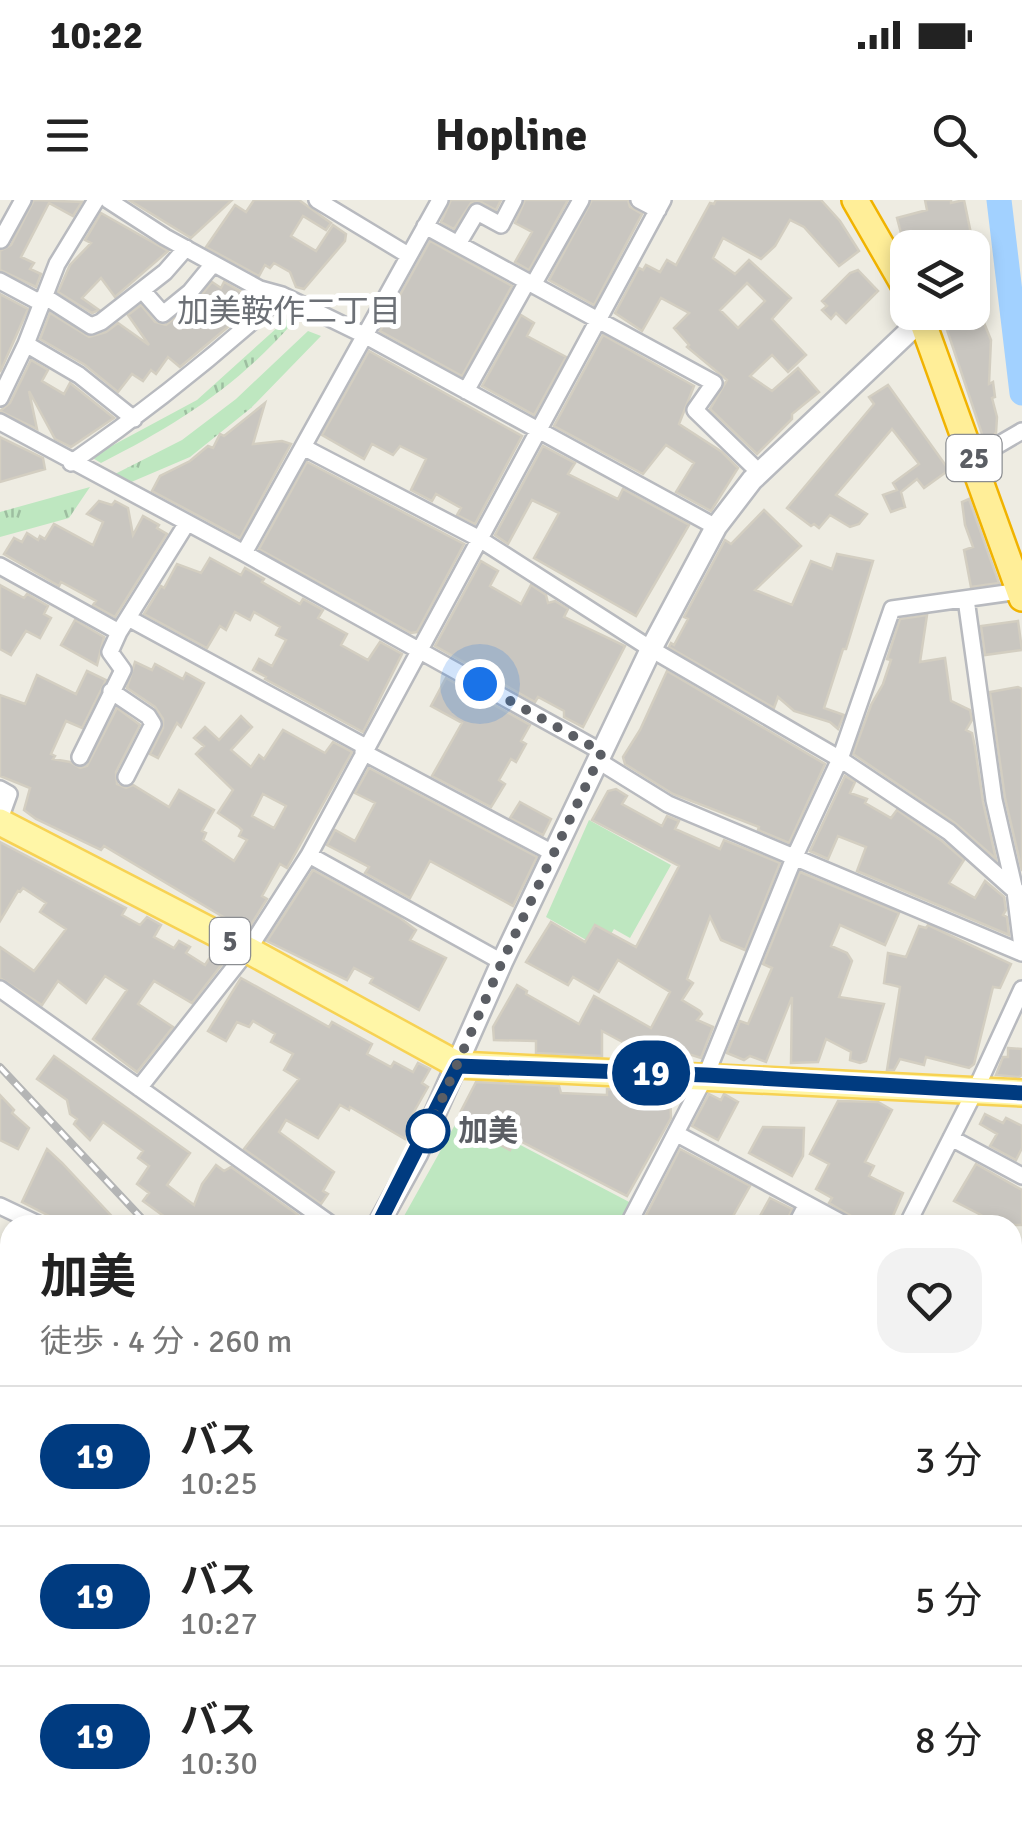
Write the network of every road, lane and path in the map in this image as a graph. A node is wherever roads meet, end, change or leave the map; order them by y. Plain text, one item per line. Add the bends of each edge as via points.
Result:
1 (22, 200) edge
2 (96, 200) edge
3 (108, 200) edge
4 (317, 200) edge
5 (440, 200) edge
6 (514, 200) edge
7 (581, 200) edge
8 (639, 200) edge
9 (855, 200) edge
10 (661, 205) edge
11 (6, 217) edge
12 (425, 226) junction
13 (0, 240) edge
14 (458, 244) junction
15 (186, 248) junction
16 (408, 255) junction
17 (890, 261) edge
18 (214, 264) junction
19 (0, 281) edge
20 (530, 283) junction
21 (142, 290) junction
22 (282, 295) junction
23 (43, 300) junction
24 (598, 321) junction
25 (906, 330) edge
26 (925, 330) edge
27 (364, 335) junction
28 (26, 344) junction
29 (466, 392) junction
30 (0, 398) edge
31 (134, 419) junction
32 (0, 422) edge
33 (537, 430) junction
34 (1017, 432) edge
35 (303, 447) junction
36 (974, 459) junction
37 (71, 463) junction
38 (760, 473) junction
39 (188, 523) junction
40 (716, 527) junction
41 (478, 538) junction
42 (244, 553) junction
43 (0, 566) edge
44 (1021, 594) edge
45 (966, 598) junction
46 (125, 626) junction
47 (651, 649) junction
48 (419, 650) junction
49 (111, 690) junction
50 (364, 750) junction
51 (599, 756) junction
52 (80, 757) dead end
53 (840, 759) junction
54 (126, 777) dead end
55 (0, 790) edge
56 (0, 820) edge
57 (553, 853) junction
58 (308, 855) junction
59 (794, 858) junction
60 (1018, 892) edge
61 (248, 950) junction
62 (1022, 950) edge
63 (502, 962) junction
64 (0, 989) edge
65 (1022, 989) edge
66 (458, 1066) junction
67 (706, 1075) junction
68 (139, 1088) junction
69 (975, 1091) junction
70 (1022, 1093) edge
71 (677, 1134) junction
72 (951, 1138) junction
73 (1022, 1176) edge
74 (807, 1204) junction
75 (318, 1215) edge
76 (383, 1215) edge
77 (633, 1215) edge
78 (801, 1215) edge
79 (827, 1215) edge
80 (911, 1215) edge

1 - 11 street
2 - 23 street
3 - 15 street
4 - 16 street
5 - 12 street
6 - 14 street via 501,225 477,212
7 - 20 street
8 - 10 street
9 - 17 highway
10 - 24 street
11 - 13 street
12 - 14 street
12 - 16 street
14 - 20 street
15 - 18 street
15 - 21 street
16 - 27 street
18 - 21 street via 163,314
18 - 22 street
19 - 23 street
20 - 24 street
20 - 29 street
21 - 23 street via 91,326
22 - 27 street
22 - 31 street
23 - 28 street
24 - 33 street
24 - 38 street via 714,383 696,410
25 - 38 street
26 - 36 highway, 25
27 - 29 street
27 - 35 street
28 - 30 street
28 - 31 street
29 - 33 street
31 - 37 street
32 - 37 street
33 - 40 street
33 - 41 street
34 - 36 street
35 - 41 street
35 - 42 street
36 - 44 highway, 25
37 - 39 street
38 - 40 street
39 - 42 street
39 - 46 street
40 - 47 street
41 - 47 street
41 - 48 street
42 - 48 street
43 - 46 street
44 - 45 street
45 - 53 street via 892,609
45 - 60 street via 994,800
46 - 49 street via 110,652 123,670
46 - 50 street
47 - 51 street
47 - 53 street
48 - 50 street
48 - 51 street
49 - 52 street
49 - 54 street via 153,724
50 - 57 street
50 - 58 street
51 - 57 street
51 - 59 street via 668,804
53 - 59 street
53 - 60 street via 949,832
55 - 56 street via 9,794
56 - 61 main road, 5
57 - 63 street
58 - 61 street
58 - 63 street
59 - 62 street
59 - 67 street
60 - 62 street
61 - 66 main road, 5
61 - 68 street
63 - 66 street
64 - 68 street
65 - 69 street
66 - 67 main road, 5
66 - 76 street
67 - 69 main road, 5
67 - 71 street
68 - 75 street
69 - 70 main road, 5
69 - 72 street
71 - 74 street
71 - 77 street
72 - 73 street
72 - 80 street
74 - 78 street
74 - 79 street

